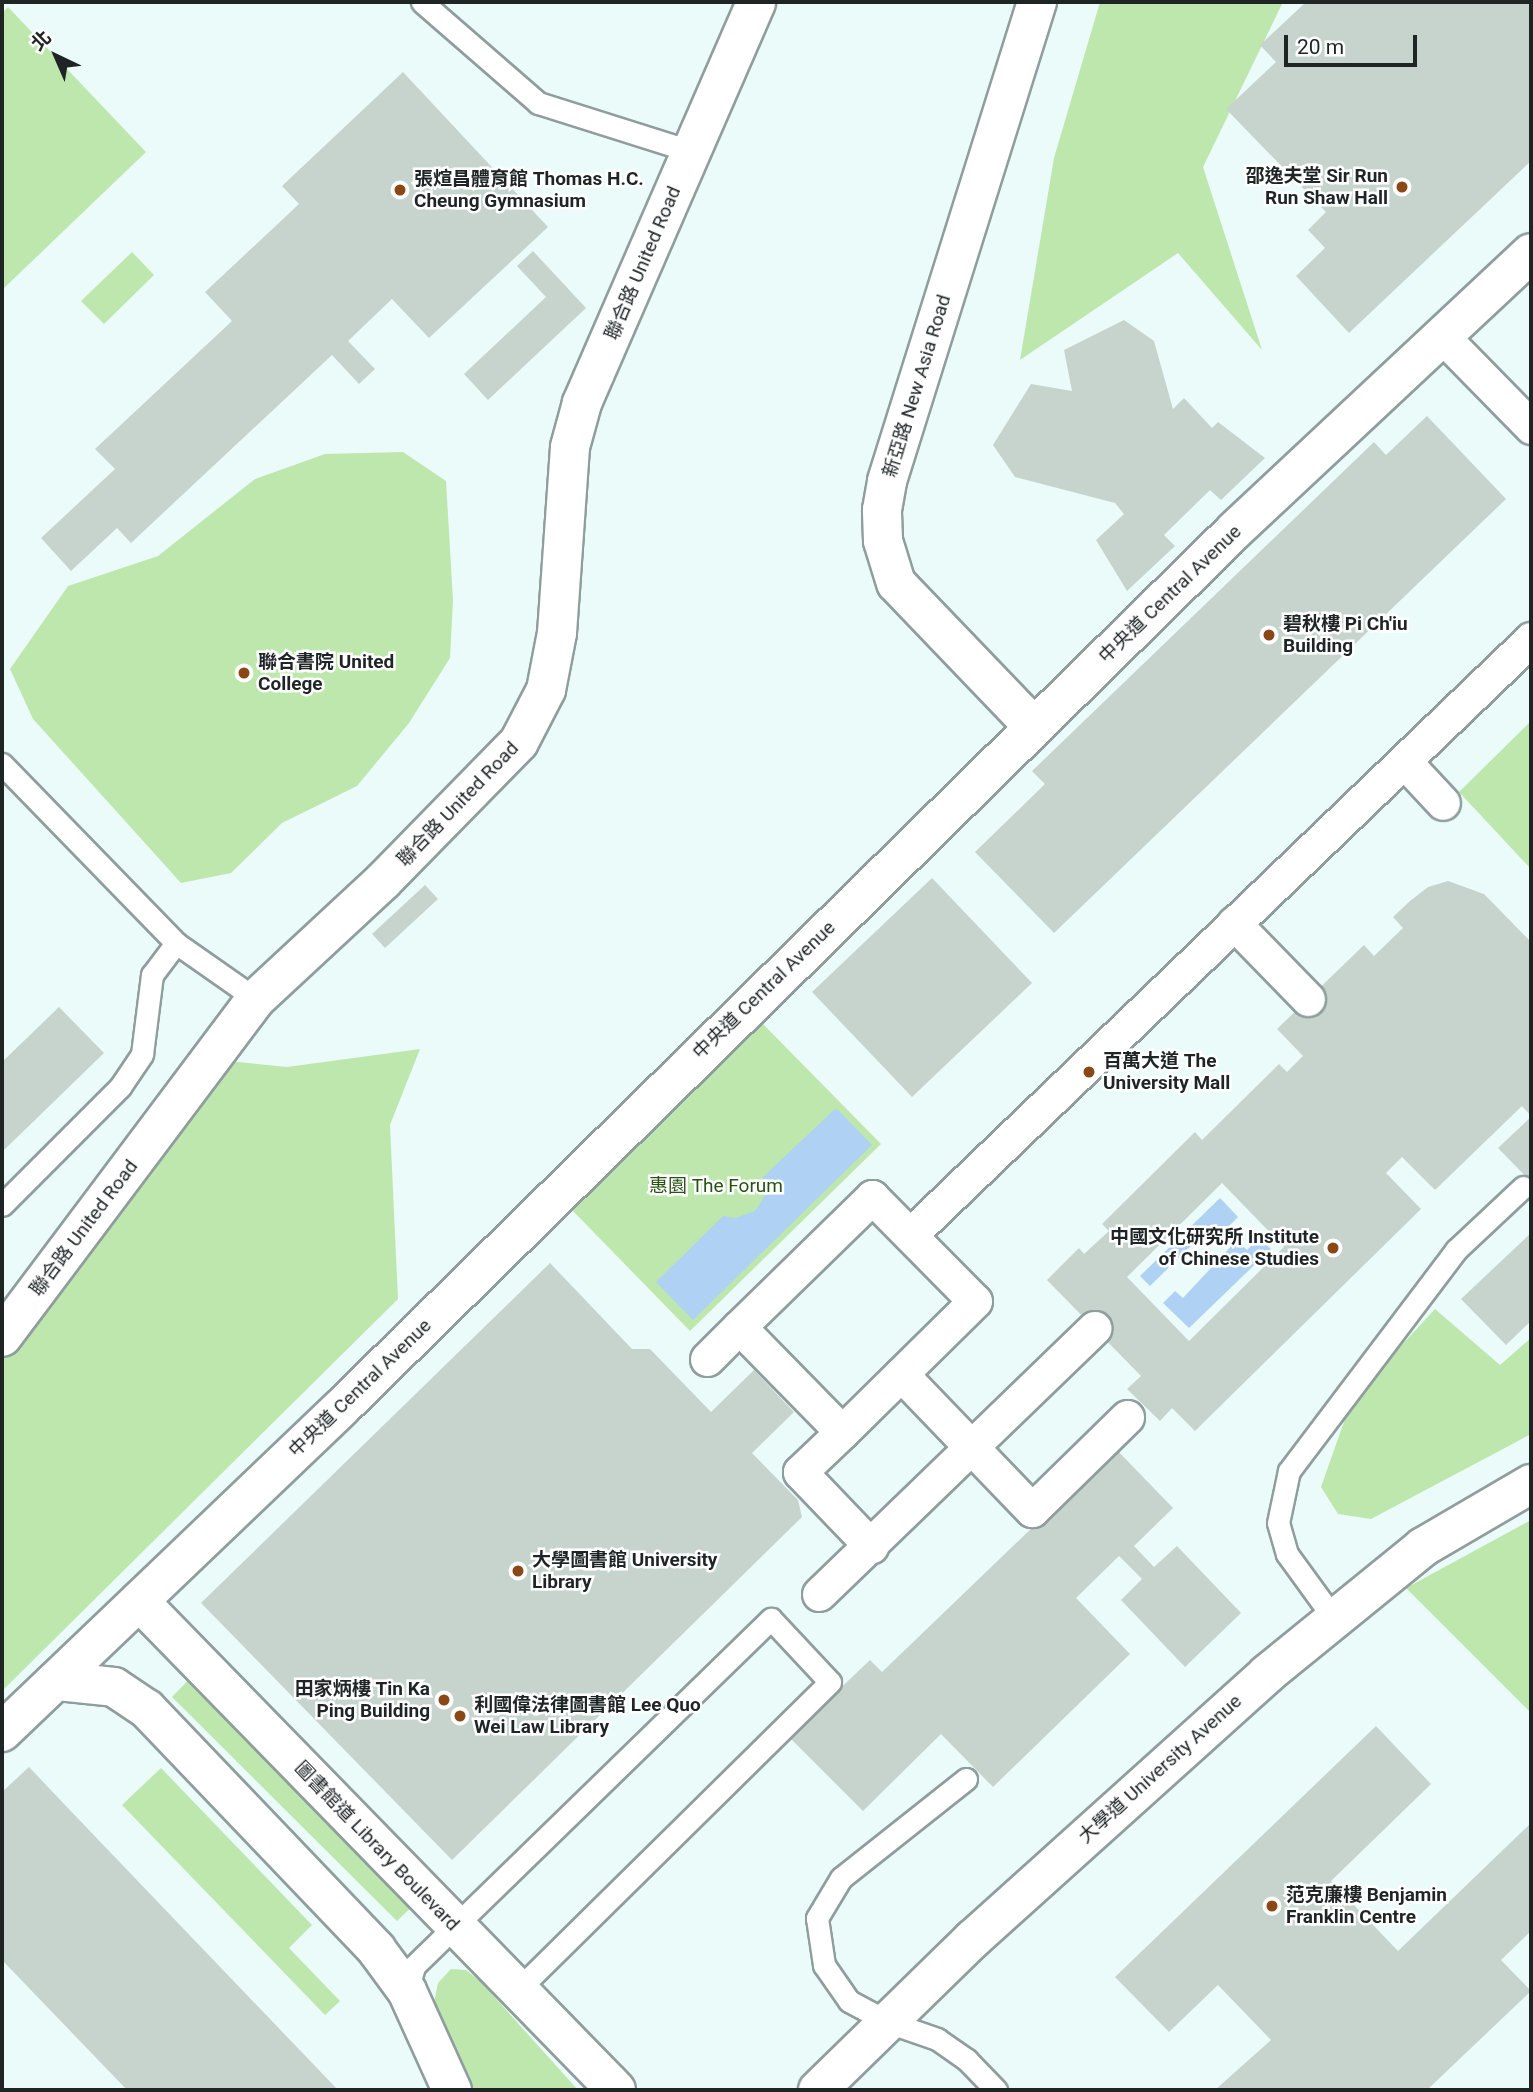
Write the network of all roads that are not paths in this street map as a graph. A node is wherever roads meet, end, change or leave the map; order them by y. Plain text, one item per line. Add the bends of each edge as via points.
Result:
1 (422, 2) edge
2 (756, 2) edge
3 (1037, 2) edge
4 (690, 151) junction
5 (1531, 254) edge
6 (1443, 337) junction
7 (1531, 427) edge
8 (1531, 639) edge
9 (1034, 727) junction
10 (1404, 761) junction
11 (2, 764) edge
12 (1443, 803) dead end
13 (1234, 923) junction
14 (176, 943) junction
15 (256, 999) junction
16 (1308, 999) dead end
17 (1523, 1186) dead end
18 (2, 1205) edge
19 (910, 1235) junction
20 (739, 1327) junction
21 (1094, 1328) dead end
22 (2, 1337) edge
23 (707, 1359) dead end
24 (901, 1374) junction
25 (1127, 1417) dead end
26 (842, 1432) junction
27 (972, 1448) junction
28 (1531, 1484) edge
29 (871, 1546) junction
30 (820, 1594) dead end
31 (139, 1601) junction
32 (1335, 1620) junction
33 (58, 1681) junction
34 (2, 1732) edge
35 (967, 1779) dead end
36 (456, 1926) junction
37 (518, 1990) junction
38 (407, 1991) junction
39 (887, 2022) junction
40 (452, 2090) edge
41 (616, 2090) edge
42 (818, 2090) edge
43 (996, 2090) edge

1 - 4 lane via 538,103
2 - 4 street, 聯合路 United Road
3 - 9 street, 新亞路 New Asia Road via 891,467 882,510 883,541 897,583
4 - 15 street, 聯合路 United Road via 582,403 573,436 556,633 545,690 519,742 383,881
5 - 6 street, 中央道 Central Avenue
6 - 7 street
6 - 9 street, 中央道 Central Avenue
8 - 10 street
9 - 31 street, 中央道 Central Avenue
10 - 12 street
10 - 13 street
11 - 14 lane
13 - 16 street
13 - 19 street
14 - 15 lane
14 - 18 lane via 152,975 142,1054 120,1087
15 - 22 street, 聯合路 United Road
17 - 32 lane via 1456,1250 1289,1471 1278,1523 1287,1554
19 - 20 street via 872,1197
19 - 24 street via 975,1301
20 - 23 street
20 - 26 street
21 - 27 street
24 - 26 street
24 - 27 street
25 - 27 street via 1032,1510
26 - 29 street via 800,1472
27 - 29 street
28 - 32 street, 大學道 University Avenue via 1423,1547
29 - 30 street
31 - 33 street, 中央道 Central Avenue
31 - 36 street, 圖書館道 Library Boulevard
32 - 39 street, 大學道 University Avenue via 1163,1763
33 - 34 street, 中央道 Central Avenue
33 - 38 street via 114,1687 147,1709 376,1949
35 - 39 lane via 841,1878 817,1918 824,1965 849,2001
36 - 37 street, 圖書館道 Library Boulevard
36 - 37 lane via 771,1619 830,1682
36 - 38 lane via 414,1966
37 - 41 street, 圖書館道 Library Boulevard
38 - 40 street
39 - 42 street, 大學道 University Avenue
39 - 43 lane via 937,2039 967,2060

